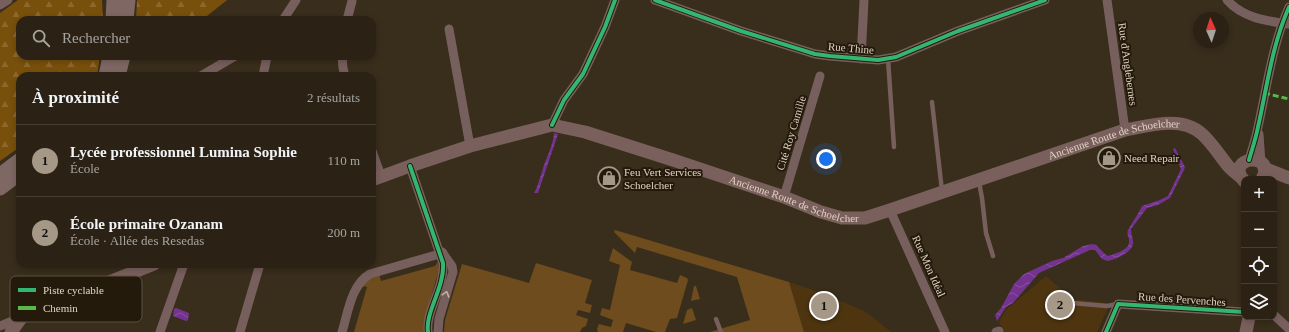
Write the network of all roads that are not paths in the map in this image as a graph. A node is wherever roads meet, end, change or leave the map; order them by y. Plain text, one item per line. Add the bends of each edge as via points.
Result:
1 (8, 0) edge
2 (114, 0) edge
3 (128, 0) edge
4 (296, 0) edge
5 (615, 0) edge
6 (655, 0) edge
7 (864, 0) edge
8 (1045, 0) edge
9 (1107, 0) edge
10 (1227, 0) edge
11 (352, 1) edge
12 (0, 5) edge
13 (1289, 7) edge
14 (113, 16) edge
15 (126, 16) edge
16 (286, 16) edge
17 (348, 16) edge
18 (1286, 24) edge
19 (448, 29) dead end
20 (861, 59) junction
21 (888, 59) junction
22 (109, 60) edge
23 (122, 60) edge
24 (228, 60) edge
25 (266, 60) edge
26 (342, 60) edge
27 (107, 72) edge
28 (119, 72) edge
29 (208, 72) edge
30 (264, 72) edge
31 (344, 72) edge
32 (820, 76) dead end
33 (932, 102) dead end
34 (552, 125) junction
35 (1125, 130) junction
36 (1211, 144) junction
37 (470, 146) junction
38 (894, 147) dead end
39 (16, 163) edge
40 (410, 166) junction
41 (1256, 166) edge
42 (0, 175) edge
43 (16, 176) edge
44 (1241, 177) edge
45 (376, 178) edge
46 (1241, 178) edge
47 (1289, 179) edge
48 (979, 180) junction
49 (1277, 180) edge
50 (0, 188) edge
51 (942, 193) junction
52 (784, 197) junction
53 (890, 210) junction
54 (440, 251) junction
55 (993, 256) dead end
56 (144, 268) edge
57 (183, 268) edge
58 (259, 268) edge
59 (124, 276) edge
60 (1060, 302) dead end
61 (1118, 304) junction
62 (1241, 312) edge
63 (1277, 318) edge
64 (716, 319) dead end
65 (1248, 320) edge
66 (10, 322) edge
67 (18, 322) edge
68 (0, 326) edge
69 (1289, 329) edge
70 (11, 332) edge
71 (160, 332) edge
72 (240, 332) edge
73 (342, 332) edge
74 (428, 332) edge
75 (438, 332) edge
76 (721, 332) edge
77 (945, 332) edge
78 (1106, 332) edge
79 (1246, 332) edge

1 - 12 street
2 - 14 main road
3 - 15 main road
4 - 16 street
5 - 34 street via 583,74 564,100
6 - 20 street, Rue Thine via 815,54
7 - 20 street
8 - 21 street, Rue Thine
9 - 35 street, Rue d'Anglebernes
10 - 18 street via 1253,17
11 - 17 street
13 - 18 street
18 - 41 street via 1264,93 1258,128
19 - 37 street
20 - 21 street, Rue Thine
21 - 38 lane
22 - 27 main road
23 - 28 main road
24 - 29 street
25 - 30 street
26 - 31 street
32 - 52 street, Cité Roy Camille
33 - 51 lane
34 - 37 main road, Ancienne Route de Schoelcher
34 - 52 main road, Ancienne Route de Schoelcher via 585,132
35 - 36 main road, Ancienne Route de Schoelcher via 1175,123 1194,128
35 - 48 main road, Ancienne Route de Schoelcher
36 - 41 main road, Ancienne Route de Schoelcher via 1229,158
36 - 46 main road, Ancienne Route de Schoelcher
37 - 40 main road, Ancienne Route de Schoelcher
39 - 42 main road
40 - 45 main road, Ancienne Route de Schoelcher
40 - 54 street
41 - 44 main road via 1240,167
41 - 47 main road, Ancienne Route de Schoelcher
43 - 50 main road
47 - 49 main road, Ancienne Route de Schoelcher
48 - 51 main road, Ancienne Route de Schoelcher
48 - 55 lane via 986,233
51 - 53 main road, Ancienne Route de Schoelcher
52 - 53 main road, Ancienne Route de Schoelcher via 842,218 865,218
53 - 77 street, Rue Mon Idéal
54 - 73 street via 364,278 358,285
54 - 74 street via 443,263 442,279 428,322
75 -> 54 street via 439,319 453,272 452,266
56 - 59 main road
57 - 71 street
58 - 72 street
60 - 61 lane via 1107,306
61 - 62 street, Rue des Pervenches
61 - 78 street
63 - 69 street
64 - 76 lane
65 - 79 main road
66 - 68 street
67 - 70 main road

